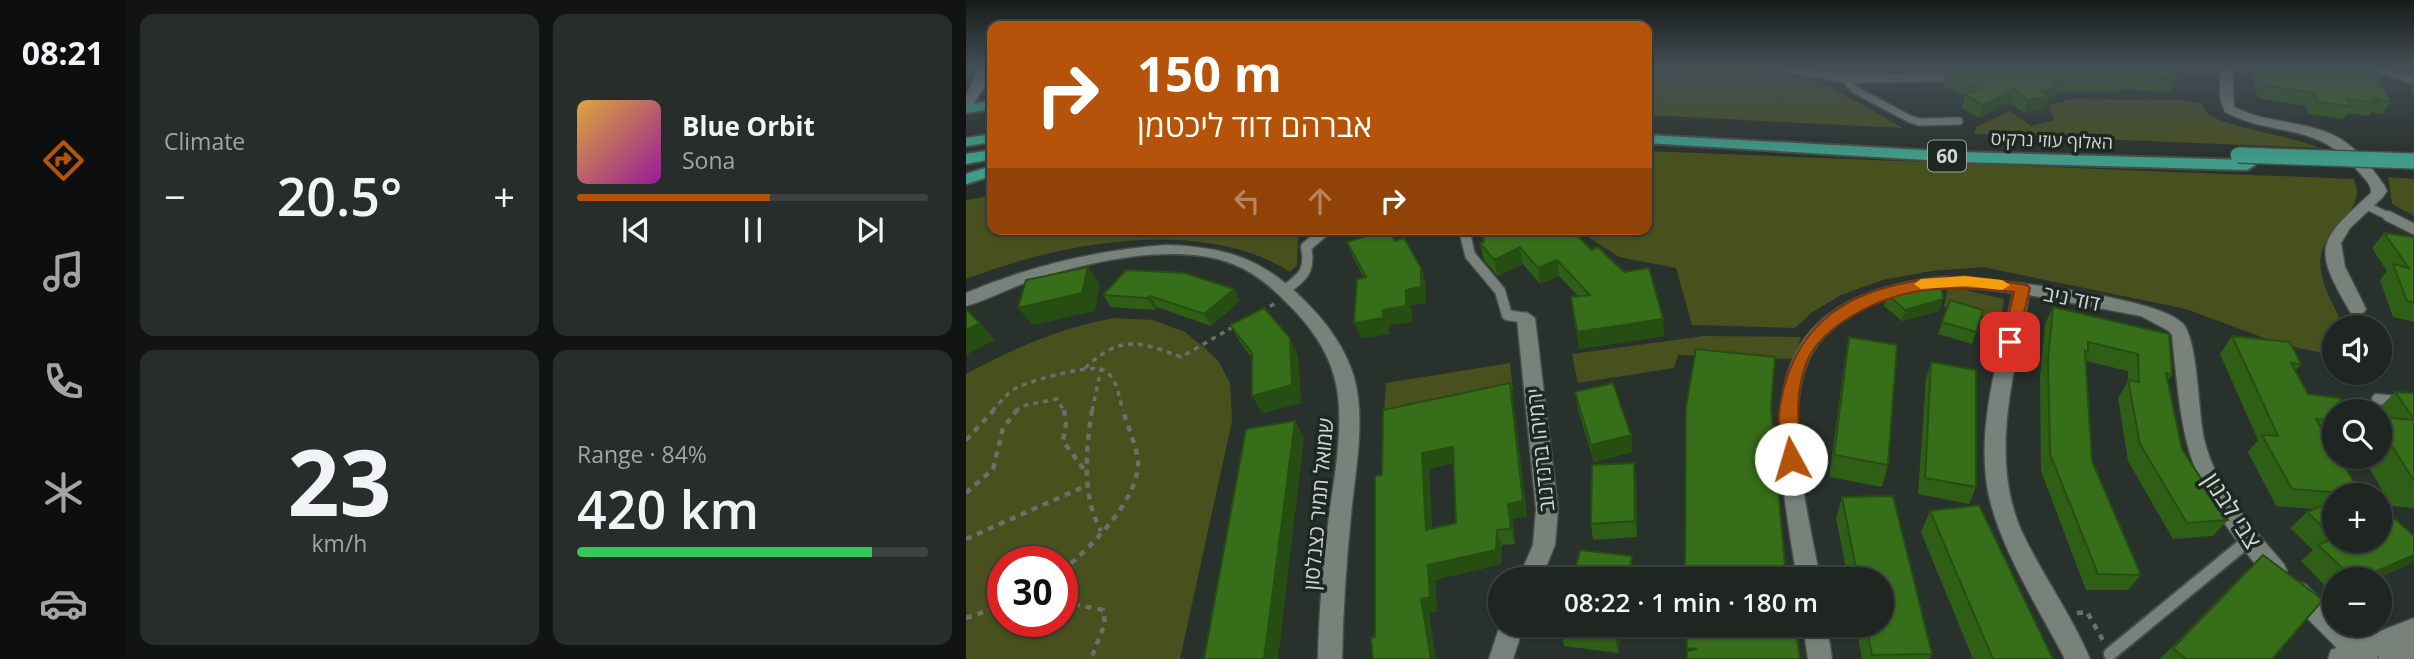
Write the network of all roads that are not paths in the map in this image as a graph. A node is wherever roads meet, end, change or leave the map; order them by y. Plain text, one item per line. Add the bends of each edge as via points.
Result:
1 (1870, 98) edge
2 (2225, 98) edge
3 (987, 106) edge
4 (966, 108) edge
5 (1959, 121) dead end
6 (1652, 129) edge
7 (987, 139) edge
8 (1652, 139) edge
9 (966, 142) edge
10 (987, 156) edge
11 (966, 159) edge
12 (2242, 160) junction
13 (2414, 161) edge
14 (2414, 171) edge
15 (987, 173) edge
16 (966, 179) edge
17 (2365, 205) junction
18 (2414, 229) edge
19 (1318, 235) edge
20 (1466, 235) edge
21 (2022, 288) junction
22 (1287, 292) junction
23 (966, 300) edge
24 (2357, 309) dead end
25 (1526, 318) joint
26 (2173, 323) joint
27 (2392, 401) edge
28 (2414, 403) edge
29 (2249, 540) junction
30 (1535, 567) edge
31 (1806, 567) edge
32 (2414, 631) edge
33 (1508, 637) edge
34 (1817, 637) edge
35 (2414, 650) edge
36 (2110, 654) road end
37 (2354, 656) edge
38 (1330, 659) edge
39 (1501, 659) edge
40 (1820, 659) edge
41 (2078, 659) edge
42 (2390, 659) edge

1 - 5 lane via 1920,122
2 - 17 street via 2229,109 2245,117 2302,129 2348,151 2380,191
3 - 4 highway
6 - 12 highway, האלוף עוזי נרקיס / 60
7 - 9 highway
8 - 12 highway, האלוף עוזי נרקיס / 60 via 1947,156
10 - 11 highway
12 - 13 highway, האלוף עוזי נרקיס / 60, bridge
12 - 14 highway, האלוף עוזי נרקיס / 60
15 - 16 highway
17 - 18 lane
17 - 24 street via 2332,245 2332,255
19 - 22 lane via 1306,247 1311,265 1308,273
20 - 25 lane via 1473,260 1505,296 1507,314
21 - 26 street, דוד ניב via 2147,312
21 - 31 street, דוד ניב via 1965,281 1885,292 1842,313 1809,343 1799,361 1788,408
21 - 41 street via 1994,425 1996,479 2011,531
22 - 23 street, שמואל תמיר כצנלסון via 1259,270 1228,257 1163,251 1065,266
22 - 38 street, שמואל תמיר כצנלסון via 1332,344 1349,404
25 - 30 street, ירמיהו ברנדנוב via 1547,509 1544,545
26 - 29 street, צבי לבנון via 2181,335 2199,455 2210,481
27 - 28 lane
29 - 36 lane
29 - 37 street, צבי לבנון
32 - 37 street
33 - 39 street
34 - 40 street
35 - 42 street

